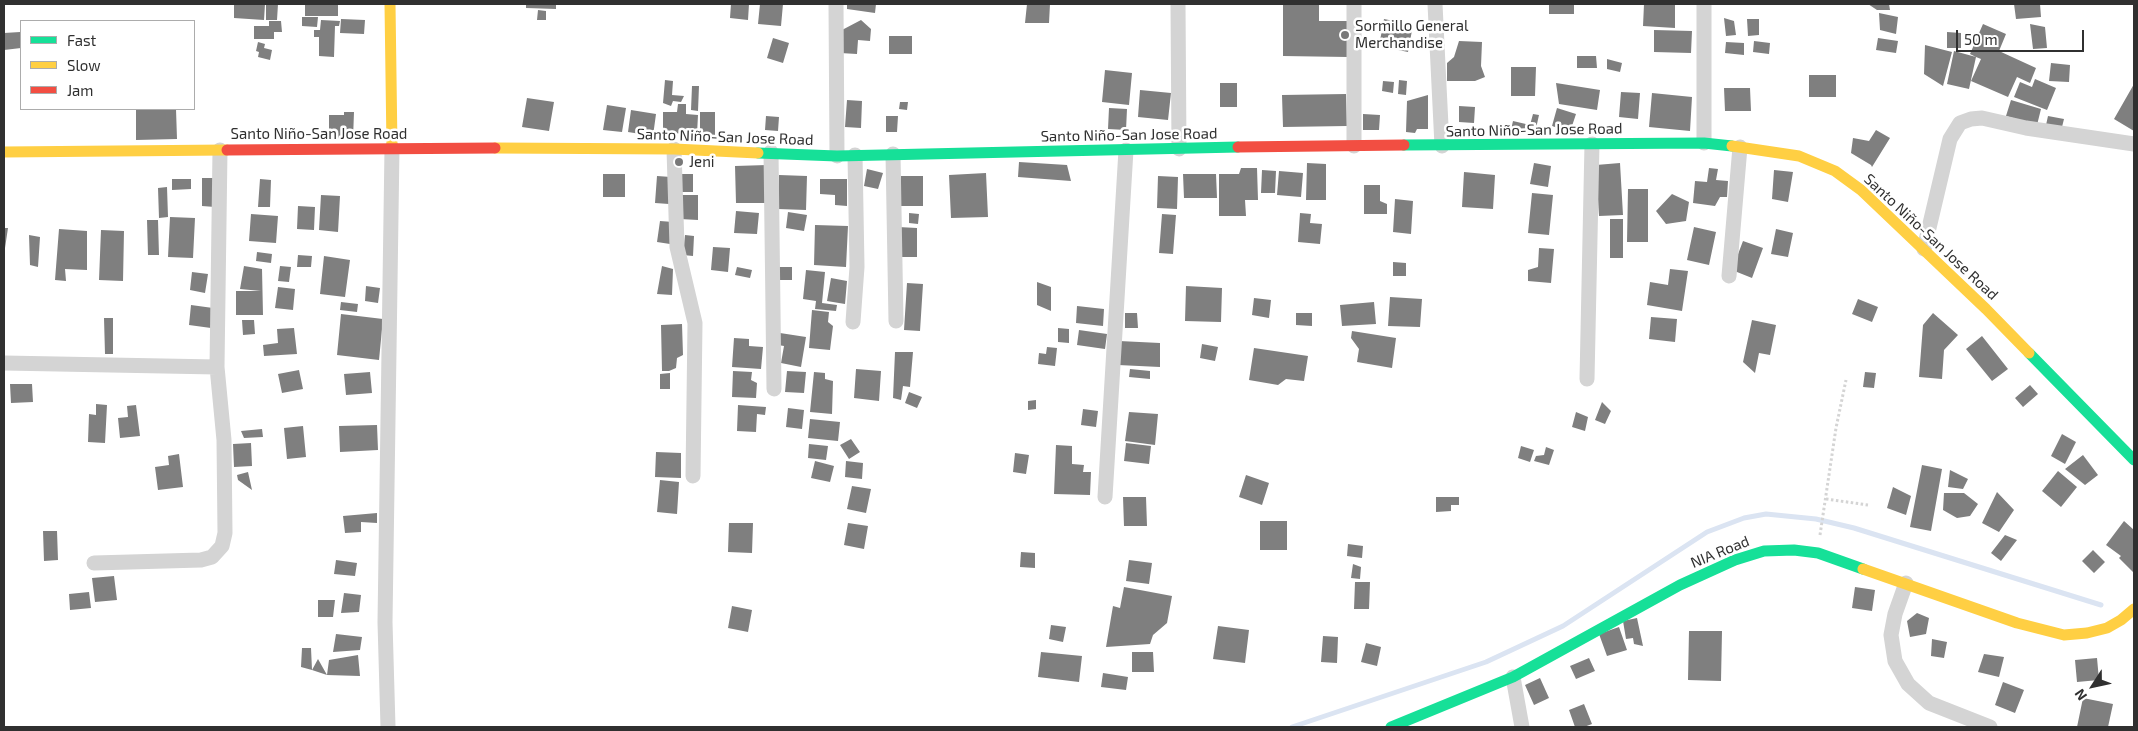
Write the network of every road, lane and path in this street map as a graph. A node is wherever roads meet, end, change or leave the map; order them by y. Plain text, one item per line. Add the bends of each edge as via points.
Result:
1 (390, 4) edge
2 (836, 4) edge
3 (1178, 4) edge
4 (1354, 4) edge
5 (1435, 4) edge
6 (1704, 4) edge
7 (1704, 143) junction
8 (1592, 144) junction
9 (2134, 144) edge
10 (1354, 146) junction
11 (1442, 146) junction
12 (1740, 147) junction
13 (392, 148) junction
14 (674, 149) junction
15 (220, 150) junction
16 (1126, 150) junction
17 (1179, 150) junction
18 (4, 152) edge
19 (771, 152) junction
20 (893, 154) junction
21 (855, 155) junction
22 (837, 156) junction
23 (1924, 249) junction
24 (1729, 276) dead end
25 (896, 321) dead end
26 (853, 322) dead end
27 (4, 363) edge
28 (218, 367) junction
29 (1587, 379) dead end
30 (1846, 380) dead end
31 (774, 389) dead end
32 (2134, 460) edge
33 (694, 476) dead end
34 (1105, 497) dead end
35 (1826, 499) junction
36 (1868, 505) dead end
37 (1822, 527) dead end
38 (94, 563) dead end
39 (1906, 583) junction
40 (2134, 609) edge
41 (1514, 677) junction
42 (388, 727) edge
43 (1391, 727) edge
44 (1522, 727) edge
45 (1990, 727) edge

1 - 13 main road
2 - 22 street
3 - 17 street
4 - 10 street
5 - 11 street
6 - 7 street
7 - 8 main road, Santo Niño-San Jose Road
7 - 12 main road, Santo Niño-San Jose Road
8 - 11 main road, Santo Niño-San Jose Road
8 - 29 street
9 - 23 street via 1982,118 1960,123 1950,139
10 - 11 main road, Santo Niño-San Jose Road
10 - 17 main road, Santo Niño-San Jose Road
12 - 23 main road, Santo Niño-San Jose Road via 1799,156 1835,171 1861,190
12 - 24 street
13 - 14 main road, Santo Niño-San Jose Road
13 - 15 main road, Santo Niño-San Jose Road
13 - 42 street via 385,622
14 - 19 main road, Santo Niño-San Jose Road
14 - 33 street via 678,248 695,323
15 - 18 main road, Santo Niño-San Jose Road
15 - 28 street
16 - 17 main road, Santo Niño-San Jose Road
16 - 20 main road, Santo Niño-San Jose Road
16 - 34 street
19 - 22 main road, Santo Niño-San Jose Road
19 - 31 street
20 - 21 main road, Santo Niño-San Jose Road
20 - 25 street
21 - 22 main road, Santo Niño-San Jose Road
21 - 26 street via 857,267
23 - 32 main road, Santo Niño-San Jose Road
27 - 28 street
28 - 38 street via 224,440 222,546 212,557 201,560
30 - 35 path
35 - 36 path
35 - 37 path
39 - 40 main road, NIA Road via 2032,628 2064,635 2107,628
39 - 41 main road, NIA Road via 1818,553 1764,551 1735,560 1680,585
39 - 45 street via 1891,635 1894,661 1908,684 1929,703
41 - 43 main road, NIA Road
41 - 44 street

